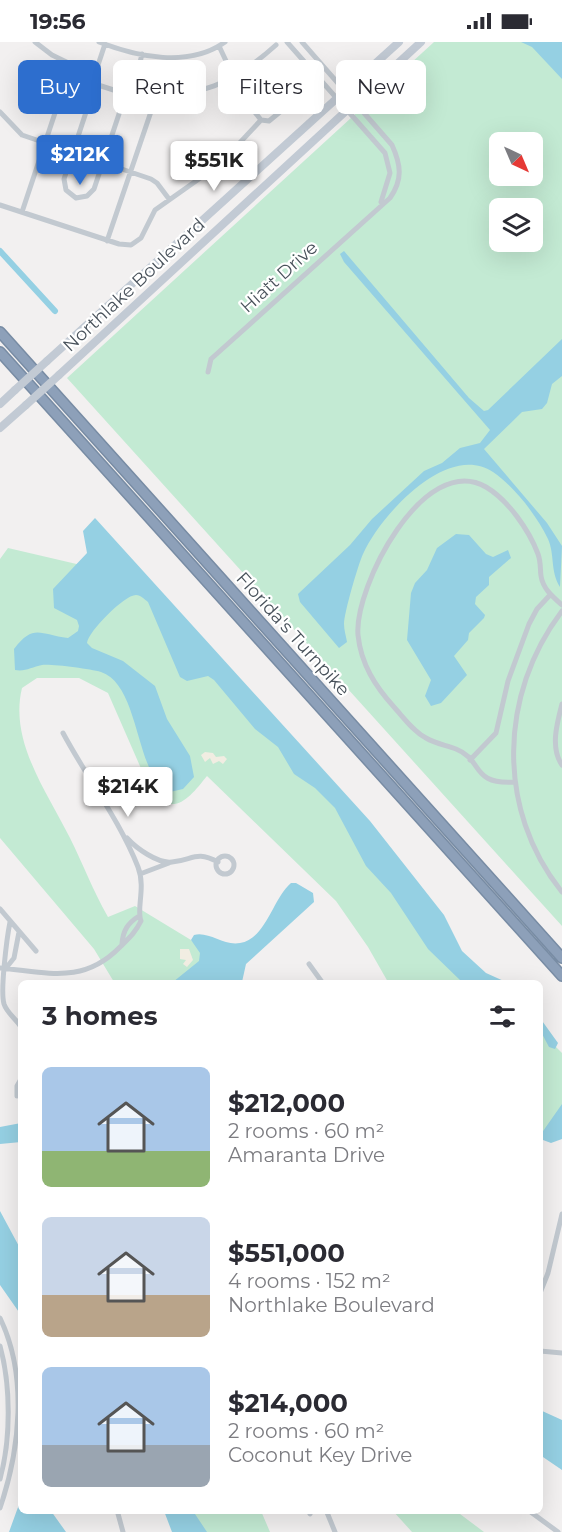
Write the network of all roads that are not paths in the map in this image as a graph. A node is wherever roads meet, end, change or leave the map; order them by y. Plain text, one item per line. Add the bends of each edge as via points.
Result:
1 (35, 42) edge
2 (225, 42) edge
3 (287, 42) edge
4 (302, 42) edge
5 (399, 42) edge
6 (421, 42) edge
7 (102, 43) edge
8 (276, 45) dead end
9 (219, 46) junction
10 (142, 54) junction
11 (62, 60) edge
12 (99, 60) edge
13 (141, 60) edge
14 (226, 60) edge
15 (259, 60) edge
16 (379, 60) edge
17 (401, 60) edge
18 (336, 80) edge
19 (335, 99) joint
20 (0, 112) edge
21 (55, 114) edge
22 (85, 114) edge
23 (119, 114) edge
24 (151, 114) edge
25 (256, 114) edge
26 (279, 114) edge
27 (341, 114) edge
28 (349, 114) edge
29 (366, 114) edge
30 (261, 120) junction
31 (45, 143) junction
32 (73, 153) junction
33 (103, 163) junction
34 (131, 173) junction
35 (169, 200) junction
36 (0, 205) edge
37 (378, 208) junction
38 (22, 212) junction
39 (107, 241) junction
40 (0, 332) edge
41 (0, 352) edge
42 (208, 372) dead end
43 (0, 404) edge
44 (0, 428) edge
45 (550, 595) junction
46 (562, 605) edge
47 (562, 611) edge
48 (562, 704) edge
49 (63, 733) dead end
50 (470, 760) junction
51 (562, 765) edge
52 (515, 782) junction
53 (123, 835) junction
54 (218, 862) dead end
55 (169, 863) junction
56 (140, 874) junction
57 (562, 892) edge
58 (0, 909) edge
59 (139, 916) junction
60 (10, 922) junction
61 (19, 932) junction
62 (122, 944) junction
63 (36, 951) dead end
64 (562, 958) edge
65 (309, 964) dead end
66 (3, 968) edge
67 (562, 976) edge
68 (321, 980) edge
69 (18, 1022) edge
70 (18, 1084) edge
71 (17, 1096) dead end
72 (562, 1214) edge
73 (543, 1286) edge
74 (0, 1318) edge
75 (0, 1346) edge
76 (543, 1351) edge
77 (562, 1353) edge
78 (18, 1394) edge
79 (8, 1403) junction
80 (18, 1403) edge
81 (18, 1413) edge
82 (0, 1479) edge
83 (0, 1508) edge
84 (118, 1514) edge
85 (328, 1514) edge
86 (533, 1514) edge
87 (123, 1532) edge
88 (335, 1532) edge
89 (558, 1532) edge

1 - 11 street
2 - 9 street
3 - 19 street, Hiatt Drive
4 - 18 street, Hiatt Drive
5 - 16 main road, Northlake Boulevard
6 - 17 main road, Northlake Boulevard
7 - 10 street
7 - 12 street
8 - 15 street
9 - 10 street via 186,57
9 - 14 street
10 - 13 street
19 - 43 main road, Northlake Boulevard, bridge
20 - 31 street via 22,135
21 - 31 street
22 - 32 street
23 - 33 street
24 - 34 street
25 - 30 street
26 - 30 street via 270,122
27 - 44 main road, Northlake Boulevard, bridge
28 - 37 street, Hiatt Drive via 385,153 390,173
29 - 37 street, Hiatt Drive via 392,145 399,160 400,179
30 - 35 street via 220,164
31 - 32 street
31 - 38 street
32 - 33 street
32 - 33 street via 64,183 73,197 92,192
33 - 34 street
34 - 35 street via 154,181
34 - 39 street
35 - 39 street via 151,214 135,244 123,246
36 - 38 street
37 - 42 street, Hiatt Drive via 211,359
38 - 39 street
40 - 64 highway, Florida's Turnpike
41 - 67 highway, Florida's Turnpike
45 - 46 street
45 - 50 street via 529,624 508,681 496,733
45 - 50 street via 541,579 539,555 525,530 483,485 463,481 445,487 413,509 393,534 359,614 358,634 365,663 378,689 417,732 461,751
47 - 52 street via 537,650 519,698 513,742
48 - 51 street via 556,750
49 - 53 street
50 - 52 street via 486,779
52 - 57 street via 531,840
53 - 55 street via 138,848
53 - 56 street
54 - 55 street via 201,855
55 - 56 street
56 - 59 street
58 - 60 street
59 - 62 street via 123,933
59 - 62 street via 141,921 134,934
60 - 61 street
60 - 66 street
61 - 63 street
61 - 66 street via 14,958
62 - 66 street via 97,965 78,973
65 - 68 street
66 - 69 street via 4,1002
70 - 71 street
72 - 73 street
74 - 78 street via 14,1358
75 - 79 street
76 - 77 street
79 - 80 street
79 - 82 street
81 - 83 street via 14,1452
84 - 87 street
85 - 88 street
86 - 89 street

